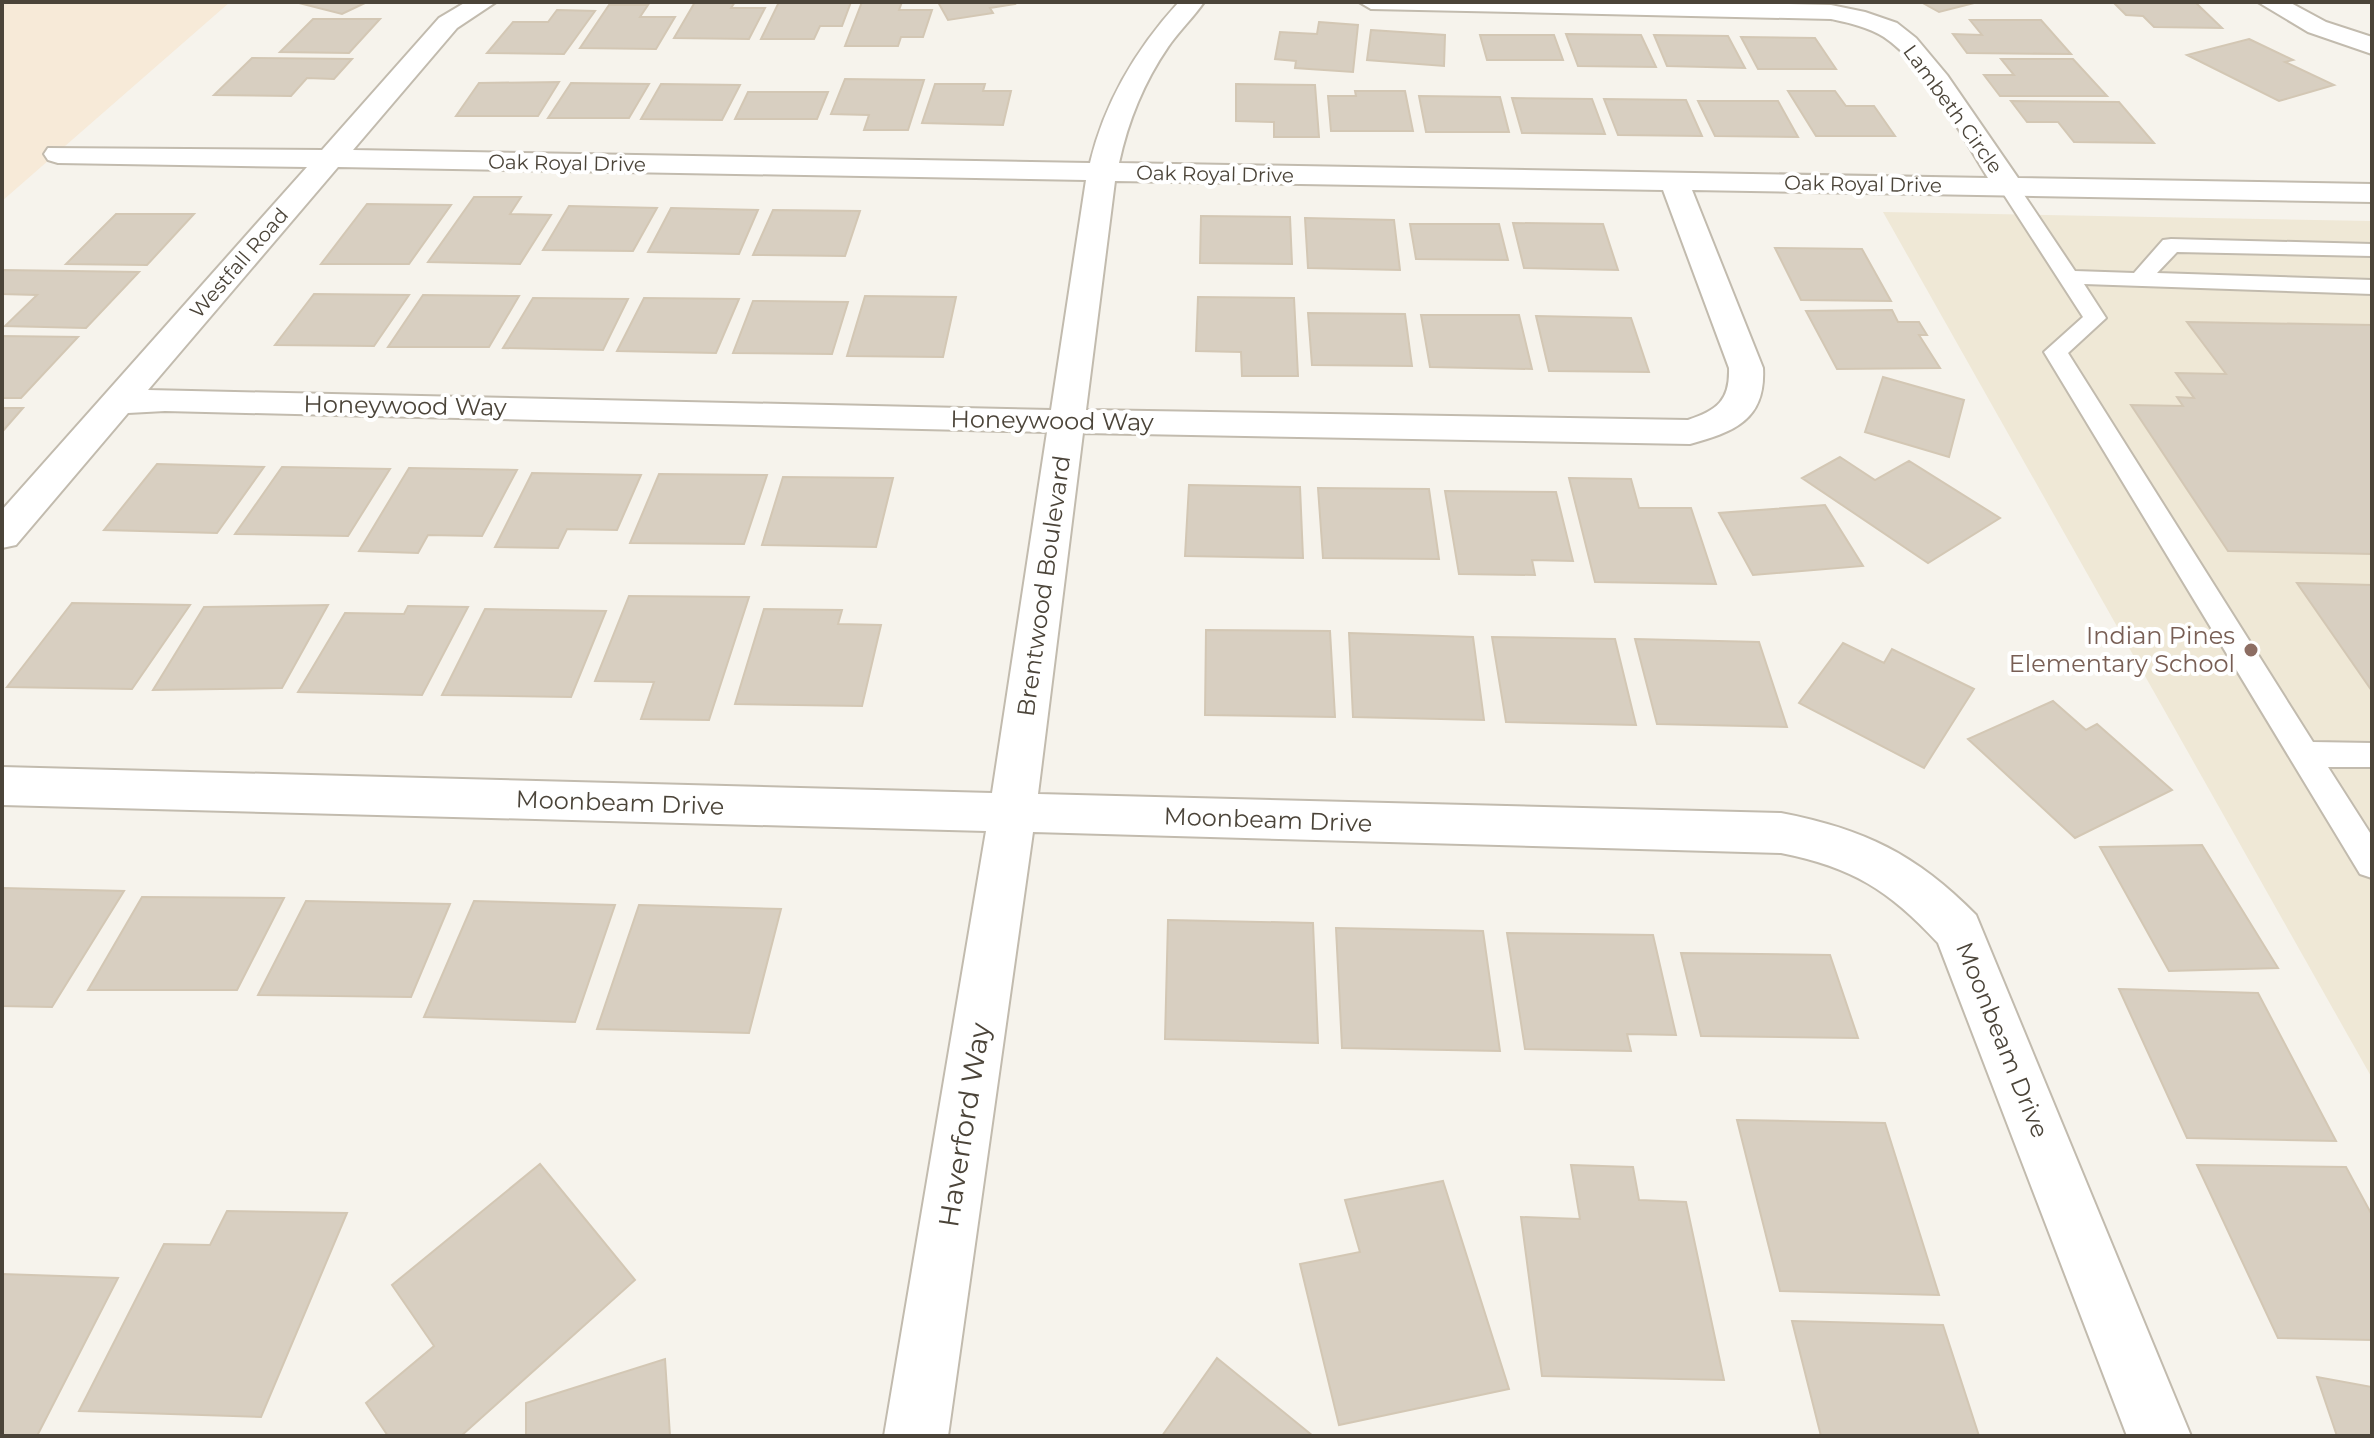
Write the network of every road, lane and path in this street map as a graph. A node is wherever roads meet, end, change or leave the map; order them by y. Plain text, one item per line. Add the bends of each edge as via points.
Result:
1 (484, 2) edge
2 (1192, 2) edge
3 (1371, 2) edge
4 (2270, 2) edge
5 (2372, 46) edge
6 (58, 154) dead end
7 (329, 159) junction
8 (1102, 172) junction
9 (1674, 181) junction
10 (2009, 187) junction
11 (2372, 193) edge
12 (2372, 250) edge
13 (2069, 277) junction
14 (2140, 279) junction
15 (2372, 287) edge
16 (117, 403) junction
17 (1067, 422) junction
18 (2, 535) edge
19 (2304, 754) junction
20 (2372, 755) edge
21 (2, 786) edge
22 (1012, 813) junction
23 (2372, 864) edge
24 (916, 1436) edge
25 (2159, 1436) edge

1 - 7 street, Westfall Road via 448,23
2 - 8 street, Brentwood Boulevard via 1165,31 1127,90
3 - 10 street, Lambeth Circle via 1831,12 1857,17 1880,25 1910,46
4 - 5 street via 2317,27
6 - 7 street, Oak Royal Drive
7 - 8 street, Oak Royal Drive
7 - 16 street, Westfall Road
8 - 9 street, Oak Royal Drive
8 - 17 street, Brentwood Boulevard
9 - 10 street, Oak Royal Drive
9 - 17 street, Honeywood Way via 1746,368 1749,389 1739,408 1719,423 1690,432
10 - 11 street, Oak Royal Drive
10 - 13 lane
12 - 14 lane via 2171,245
13 - 14 lane
13 - 19 lane via 2095,318 2056,352
14 - 15 lane
16 - 17 street, Honeywood Way
16 - 18 street, Westfall Road
17 - 22 street, Brentwood Boulevard
19 - 20 lane
19 - 23 lane
21 - 22 street, Moonbeam Drive
22 - 24 street, Haverford Way
22 - 25 street, Moonbeam Drive via 1781,833 1831,841 1879,861 1923,891 1958,930

